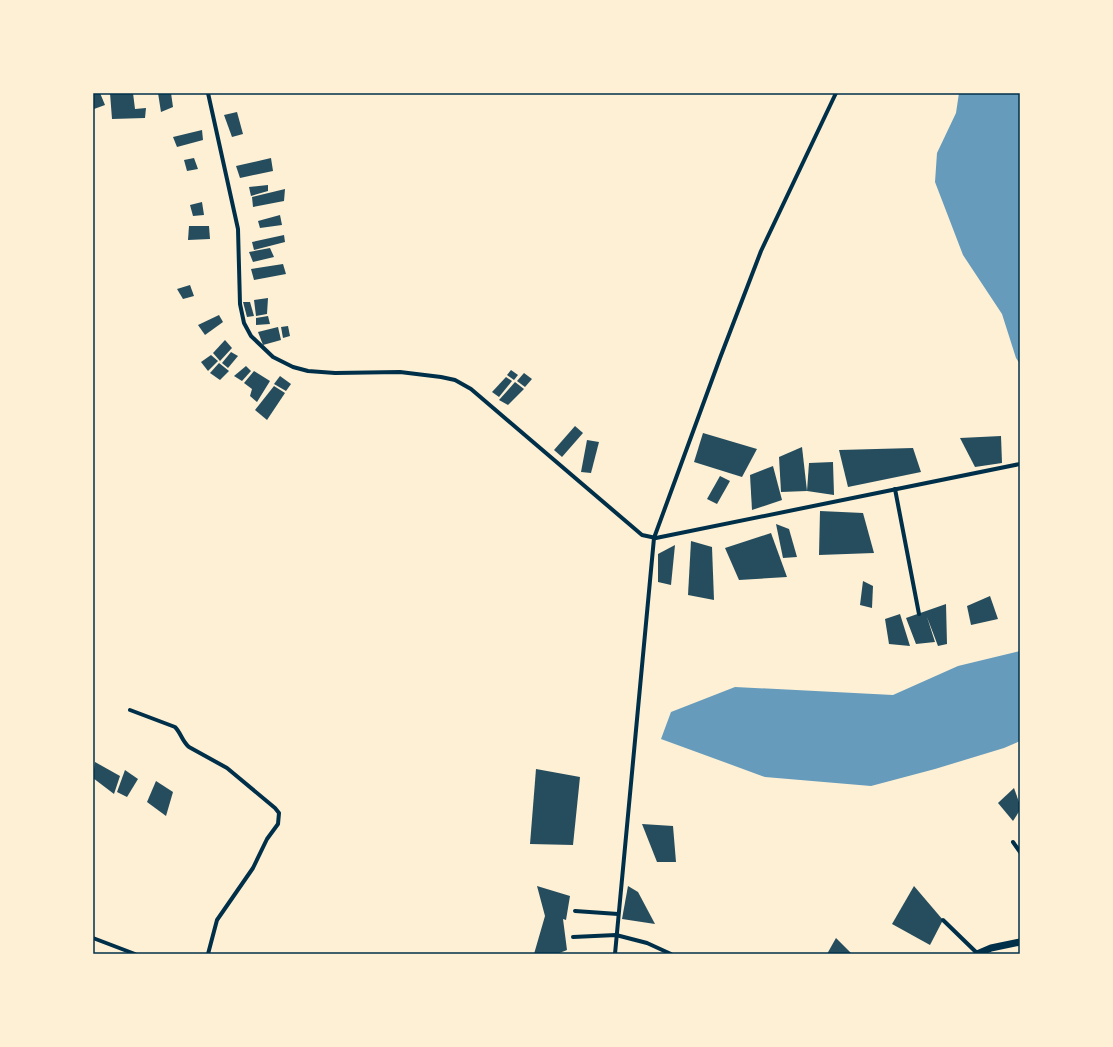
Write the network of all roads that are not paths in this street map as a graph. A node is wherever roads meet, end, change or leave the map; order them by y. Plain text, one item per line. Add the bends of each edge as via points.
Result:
1 (208, 93) edge
2 (836, 93) edge
3 (1020, 464) edge
4 (896, 490) junction
5 (654, 538) junction
6 (919, 614) dead end
7 (130, 710) dead end
8 (1013, 842) dead end
9 (1020, 852) edge
10 (575, 911) dead end
11 (618, 914) junction
12 (943, 920) dead end
13 (616, 935) junction
14 (573, 937) dead end
15 (93, 938) edge
16 (1020, 942) edge
17 (135, 954) edge
18 (208, 954) edge
19 (615, 954) edge
20 (671, 954) edge
21 (978, 954) edge

1 - 5 street via 238,230 240,304 244,322 260,346 273,357 308,371 400,372 455,380 471,389 639,532
2 - 5 street via 761,251
3 - 4 street
4 - 5 street
4 - 6 street
5 - 11 street
7 - 18 street via 175,727 184,743 227,768 279,813 278,824 267,839 253,868 217,920
8 - 9 street
10 - 11 street
11 - 13 street
12 - 21 street
13 - 14 street
13 - 19 street
13 - 20 street via 647,943
15 - 17 street
16 - 21 street via 991,948

